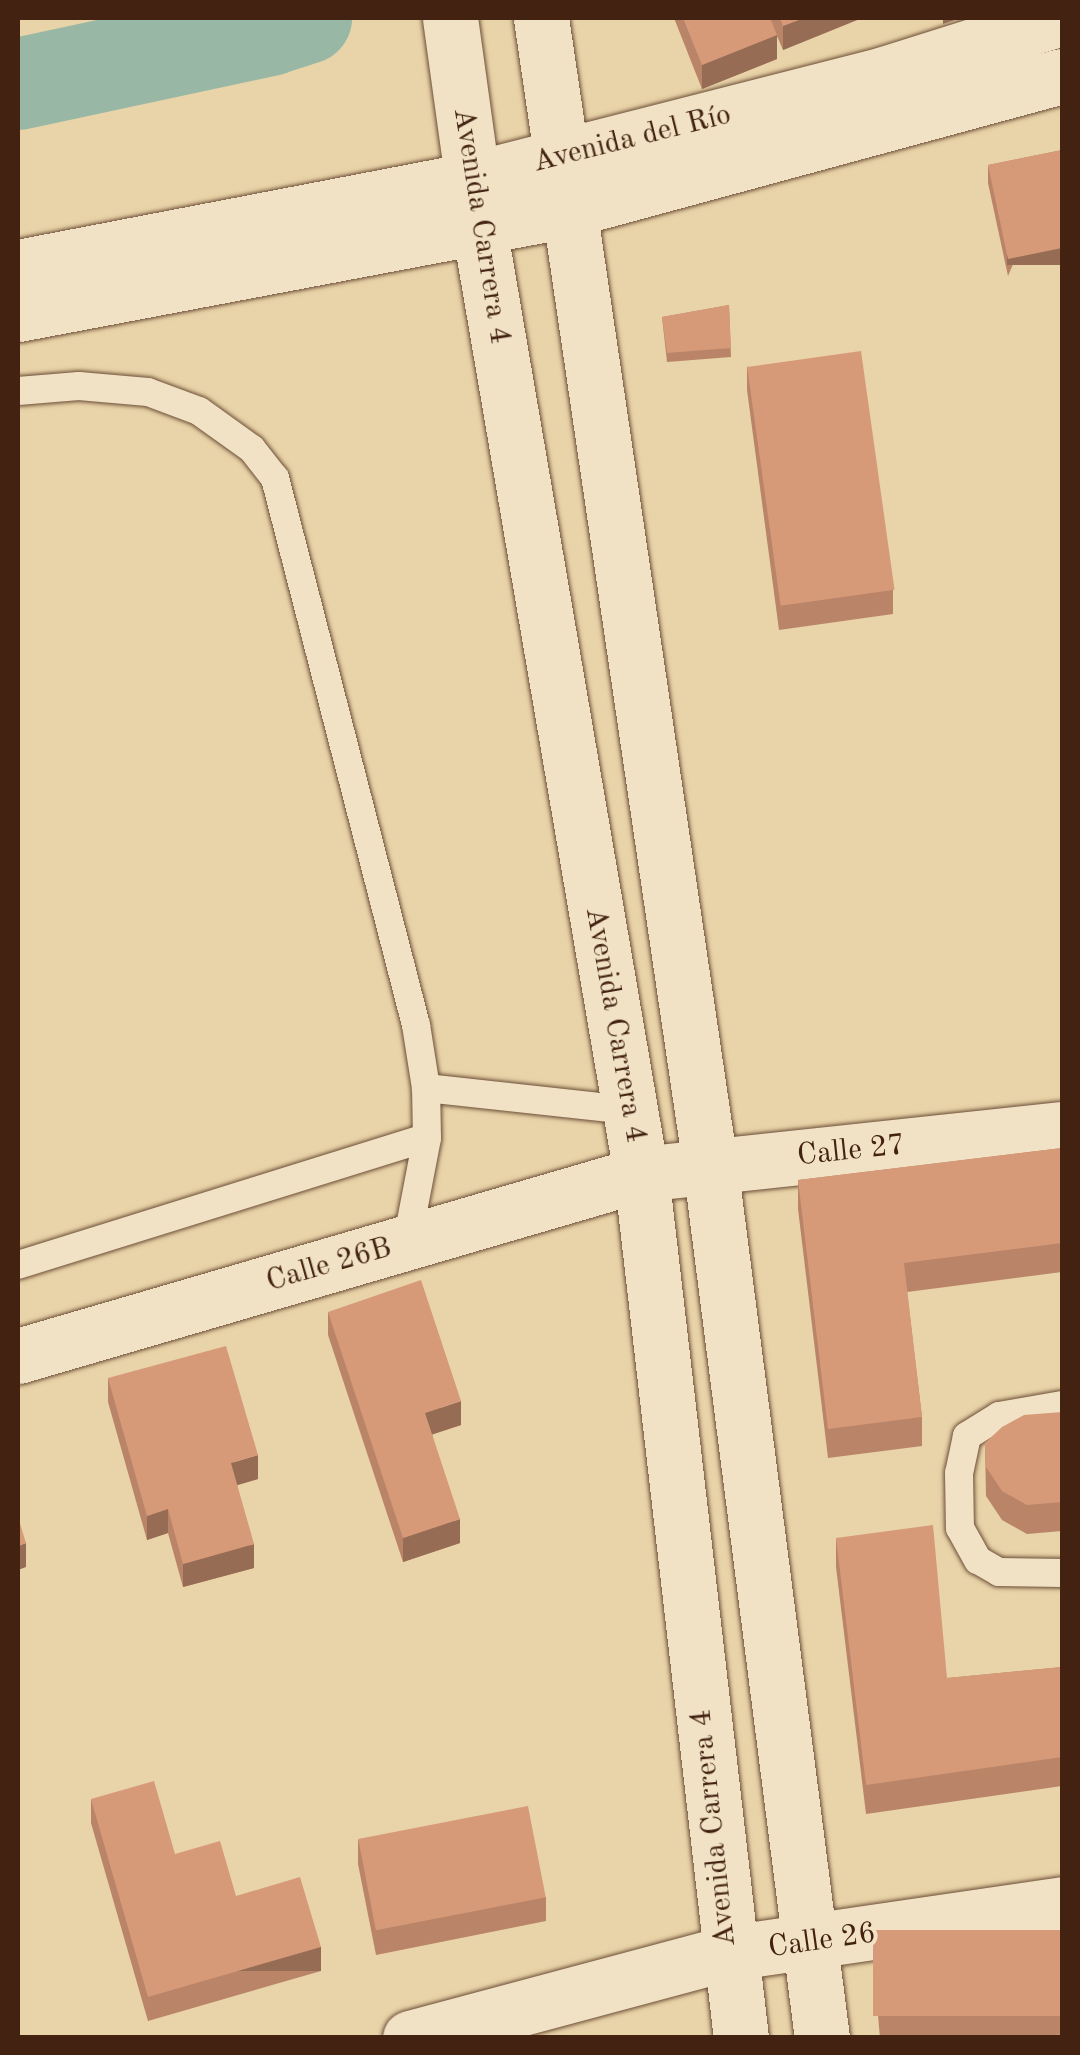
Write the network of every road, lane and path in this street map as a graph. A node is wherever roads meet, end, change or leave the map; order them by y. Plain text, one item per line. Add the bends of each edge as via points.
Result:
1 (1062, 18) edge
2 (542, 21) edge
3 (451, 26) edge
4 (1062, 76) edge
5 (564, 184) junction
6 (476, 203) junction
7 (18, 268) edge
8 (18, 314) edge
9 (18, 391) edge
10 (426, 1088) junction
11 (629, 1110) junction
12 (1062, 1129) edge
13 (427, 1138) junction
14 (710, 1165) junction
15 (640, 1174) junction
16 (407, 1242) junction
17 (18, 1265) edge
18 (18, 1356) edge
19 (1062, 1404) edge
20 (1062, 1572) edge
21 (1062, 1904) edge
22 (810, 1945) junction
23 (728, 1954) junction
24 (410, 2038) edge
25 (741, 2038) edge
26 (822, 2038) edge

1 - 5 main road, Avenida del Río
2 - 5 main road
3 - 6 main road, Avenida Carrera 4
4 - 5 main road, Avenida del Río
5 - 6 main road, Avenida del Río
5 - 14 main road
6 - 7 main road, Avenida del Río
6 - 8 main road, Avenida del Río
6 - 11 main road, Avenida Carrera 4
9 - 10 lane via 79,386 148,392 199,411 252,448 275,478 416,1025
10 - 11 lane
10 - 13 lane
11 - 15 main road, Avenida Carrera 4
12 - 14 main road, Calle 27
13 - 16 lane
13 - 17 lane
14 - 15 main road, Calle 27
14 - 22 main road
15 - 16 main road, Calle 26B
15 - 23 main road, Avenida Carrera 4
16 - 18 main road, Calle 26B
19 - 20 lane via 999,1416 967,1436 959,1473 960,1528 978,1560 999,1572
21 - 22 main road, Calle 26
22 - 23 main road, Calle 26
22 - 26 main road
23 - 24 main road, Calle 26
23 - 25 main road, Avenida Carrera 4

